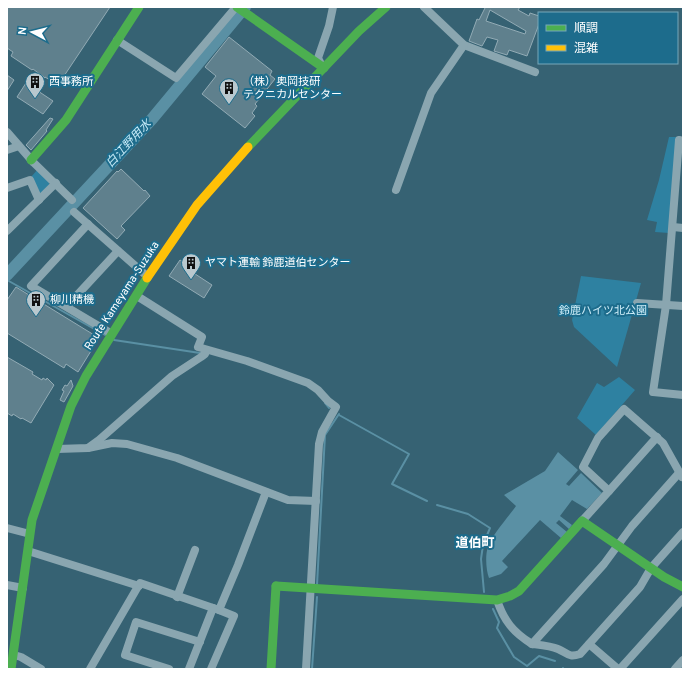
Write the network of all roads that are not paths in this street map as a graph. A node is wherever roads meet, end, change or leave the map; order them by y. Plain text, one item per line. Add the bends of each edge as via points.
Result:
1 (139, 7) edge
2 (333, 7) edge
3 (386, 7) edge
4 (424, 7) edge
5 (239, 9) edge
6 (117, 40) junction
7 (464, 45) junction
8 (324, 68) junction
9 (535, 72) dead end
10 (7, 132) edge
11 (683, 140) edge
12 (19, 146) junction
13 (7, 150) edge
14 (31, 160) junction
15 (56, 183) junction
16 (7, 188) edge
17 (396, 190) dead end
18 (39, 200) junction
19 (72, 200) dead end
20 (74, 212) dead end
21 (88, 224) junction
22 (673, 227) junction
23 (683, 228) edge
24 (7, 231) edge
25 (118, 251) junction
26 (148, 277) junction
27 (137, 296) junction
28 (637, 303) dead end
29 (666, 305) junction
30 (67, 306) junction
31 (683, 306) edge
32 (112, 334) junction
33 (206, 350) junction
34 (683, 395) edge
35 (657, 437) junction
36 (88, 448) junction
37 (57, 449) junction
38 (681, 475) edge
39 (609, 491) junction
40 (266, 492) junction
41 (316, 501) junction
42 (582, 521) junction
43 (7, 528) edge
44 (30, 534) junction
45 (682, 536) edge
46 (617, 545) junction
47 (195, 550) dead end
48 (28, 551) junction
49 (651, 568) junction
50 (7, 585) edge
51 (138, 586) junction
52 (683, 587) edge
53 (23, 588) junction
54 (311, 588) junction
55 (177, 597) junction
56 (683, 599) edge
57 (497, 600) junction
58 (216, 609) junction
59 (200, 642) junction
60 (532, 644) junction
61 (588, 644) junction
62 (12, 648) edge
63 (683, 660) edge
64 (11, 669) edge
65 (41, 669) edge
66 (90, 669) edge
67 (169, 669) edge
68 (189, 669) edge
69 (211, 669) edge
70 (271, 669) edge
71 (306, 669) edge
72 (619, 669) edge
73 (675, 669) edge

1 - 6 main road
2 - 8 street via 318,58
3 - 8 main road, Route Kameyama-Suzuka
4 - 7 street
5 - 6 street via 176,78
5 - 8 main road
6 - 14 main road via 66,120
7 - 9 street
7 - 17 street via 431,94
8 - 26 main road, Route Kameyama-Suzuka via 197,204
10 - 12 street
11 - 22 street via 679,140
12 - 13 street
12 - 14 street
14 - 15 street
15 - 18 street
15 - 19 street
16 - 18 street via 30,180
18 - 24 street
20 - 21 street
21 - 25 street
21 - 30 street via 31,286
22 - 23 street
22 - 29 street
25 - 26 street
25 - 30 street
26 - 27 main road, Route Kameyama-Suzuka
27 - 32 main road, Route Kameyama-Suzuka
27 - 33 street via 202,337 198,347
28 - 29 street
29 - 31 street
29 - 34 street via 653,392
30 - 32 street
32 - 37 main road, Route Kameyama-Suzuka via 71,406
33 - 36 street via 205,354 172,376
33 - 41 street via 247,361 308,383 336,408 320,437
35 - 38 street
35 - 39 street
35 - 39 street via 624,409 609,425 598,438 583,467
36 - 37 street
36 - 40 street via 112,443 127,444 177,458
37 - 44 main road, Route Kameyama-Suzuka via 32,520
38 - 46 street
39 - 42 street
40 - 41 street via 288,500
40 - 58 street via 238,565
41 - 54 street
42 - 46 main road
42 - 57 main road via 519,591
43 - 44 street
44 - 48 main road, Route Kameyama-Suzuka
45 - 49 street
46 - 49 main road
46 - 60 street via 604,564
47 - 55 street
48 - 51 street
48 - 53 main road, Route Kameyama-Suzuka
49 - 52 main road
49 - 61 street via 640,587
50 - 53 street
51 - 55 street via 140,584
51 - 66 street
53 - 62 main road, Route Kameyama-Suzuka
54 - 57 main road
54 - 70 main road via 276,586
54 - 71 street
55 - 58 street
56 - 72 street
57 - 60 street via 510,626 519,636
58 - 59 street
58 - 69 street via 234,616
59 - 67 street via 136,622 125,655
59 - 68 street
60 - 61 street via 558,649 574,656 580,654
61 - 72 street
62 - 64 main road, Route Kameyama-Suzuka
62 - 65 street via 21,657
63 - 73 street

